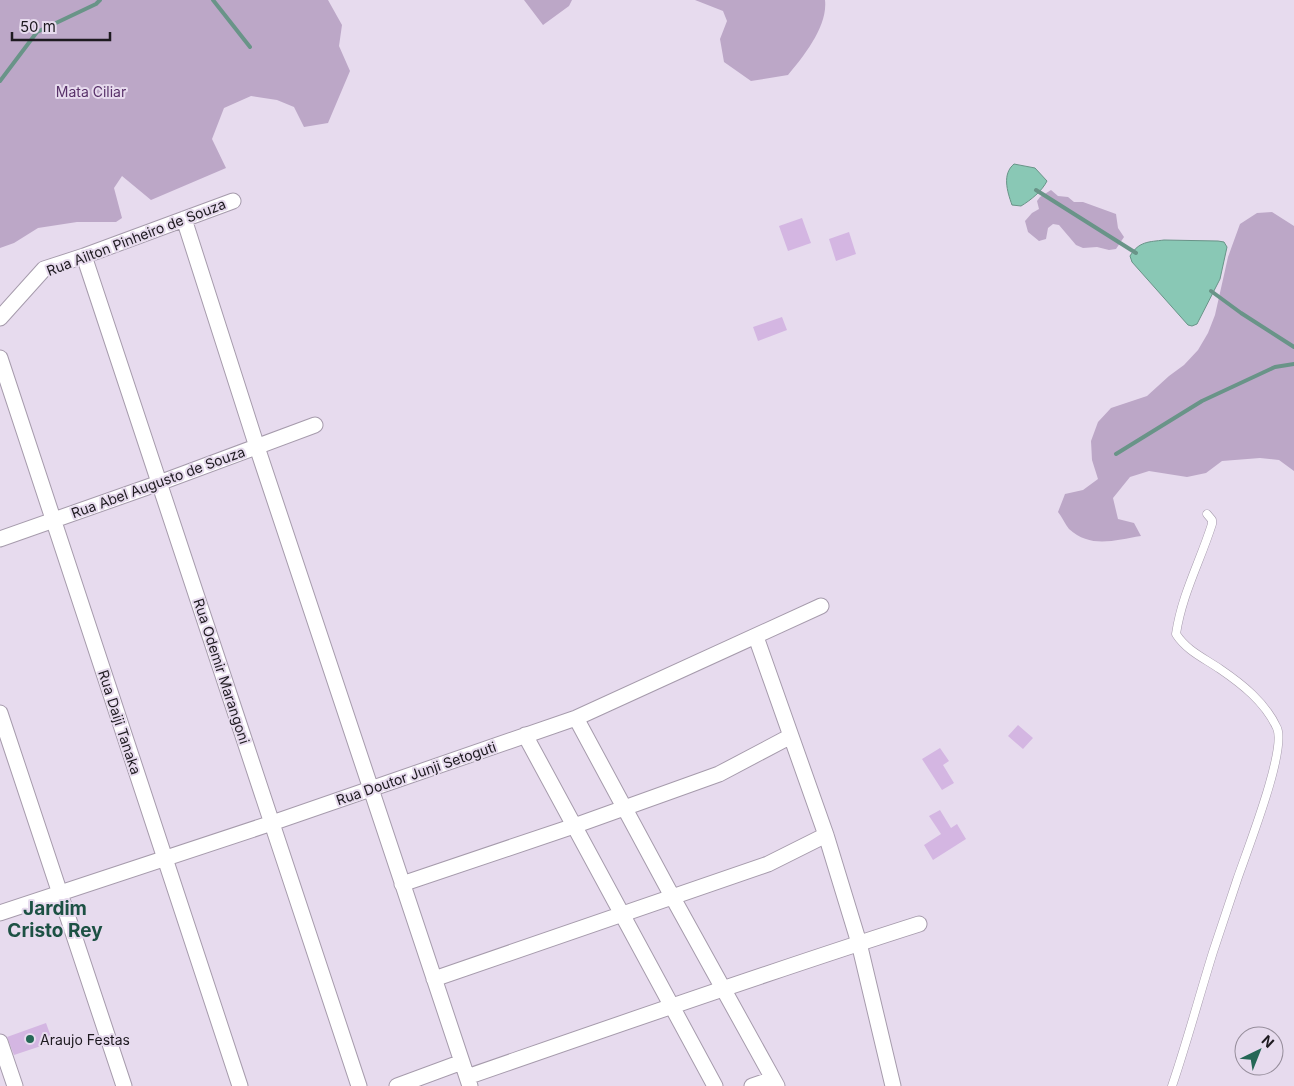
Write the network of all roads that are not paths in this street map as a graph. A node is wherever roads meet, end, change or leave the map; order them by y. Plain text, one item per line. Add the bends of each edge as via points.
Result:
1 (232, 201) dead end
2 (184, 219) junction
3 (84, 256) junction
4 (0, 318) edge
5 (0, 358) edge
6 (315, 425) dead end
7 (257, 446) junction
8 (159, 483) junction
9 (1207, 514) dead end
10 (53, 520) junction
11 (0, 538) edge
12 (821, 606) dead end
13 (756, 637) junction
14 (0, 713) edge
15 (576, 718) junction
16 (525, 735) junction
17 (791, 736) junction
18 (371, 789) junction
19 (626, 808) junction
20 (272, 823) junction
21 (574, 826) junction
22 (826, 835) junction
23 (165, 858) junction
24 (402, 884) junction
25 (60, 893) junction
26 (672, 898) junction
27 (0, 913) edge
28 (622, 915) junction
29 (919, 924) dead end
30 (859, 943) junction
31 (434, 979) junction
32 (723, 990) junction
33 (671, 1006) junction
34 (0, 1042) edge
35 (462, 1062) junction
36 (468, 1082) edge
37 (775, 1082) edge
38 (15, 1086) edge
39 (124, 1086) edge
40 (240, 1086) edge
41 (359, 1086) edge
42 (396, 1086) edge
43 (715, 1086) edge
44 (752, 1086) edge
45 (894, 1086) edge
46 (1172, 1086) edge

1 - 2 street, Rua Ailton Pinheiro de Souza
2 - 3 street, Rua Ailton Pinheiro de Souza
2 - 7 street
3 - 4 street, Rua Ailton Pinheiro de Souza via 44,269
3 - 8 street, Rua Odemir Marangoni
5 - 10 street, Rua Daiji Tanaka
6 - 7 street, Rua Abel Augusto de Souza
7 - 8 street, Rua Abel Augusto de Souza
7 - 18 street
8 - 10 street, Rua Abel Augusto de Souza
8 - 20 street, Rua Odemir Marangoni
9 - 46 lane via 1212,524 1187,586 1176,634 1193,653 1219,668 1264,707 1278,730 1278,747 1259,819
10 - 11 street, Rua Abel Augusto de Souza
10 - 23 street, Rua Daiji Tanaka
12 - 13 street, Rua Doutor Junji Setoguti
13 - 15 street, Rua Doutor Junji Setoguti
13 - 17 street
14 - 25 street
15 - 16 street, Rua Doutor Junji Setoguti
15 - 19 street
16 - 18 street, Rua Doutor Junji Setoguti
16 - 21 street
17 - 19 street via 719,774
17 - 22 street
18 - 20 street, Rua Doutor Junji Setoguti
18 - 24 street
19 - 21 street
19 - 26 street
20 - 23 street, Rua Doutor Junji Setoguti
20 - 41 street, Rua Odemir Marangoni
21 - 24 street
21 - 28 street
22 - 26 street via 768,864
22 - 30 street
23 - 25 street, Rua Doutor Junji Setoguti
23 - 40 street, Rua Daiji Tanaka
24 - 31 street
25 - 27 street, Rua Doutor Junji Setoguti
25 - 39 street
26 - 28 street
26 - 32 street
28 - 31 street
28 - 33 street
29 - 30 street
30 - 32 street
30 - 45 street
31 - 35 street
32 - 33 street
32 - 37 street
33 - 36 street
33 - 43 street
34 - 38 street
35 - 36 street
35 - 42 street
37 - 44 street

